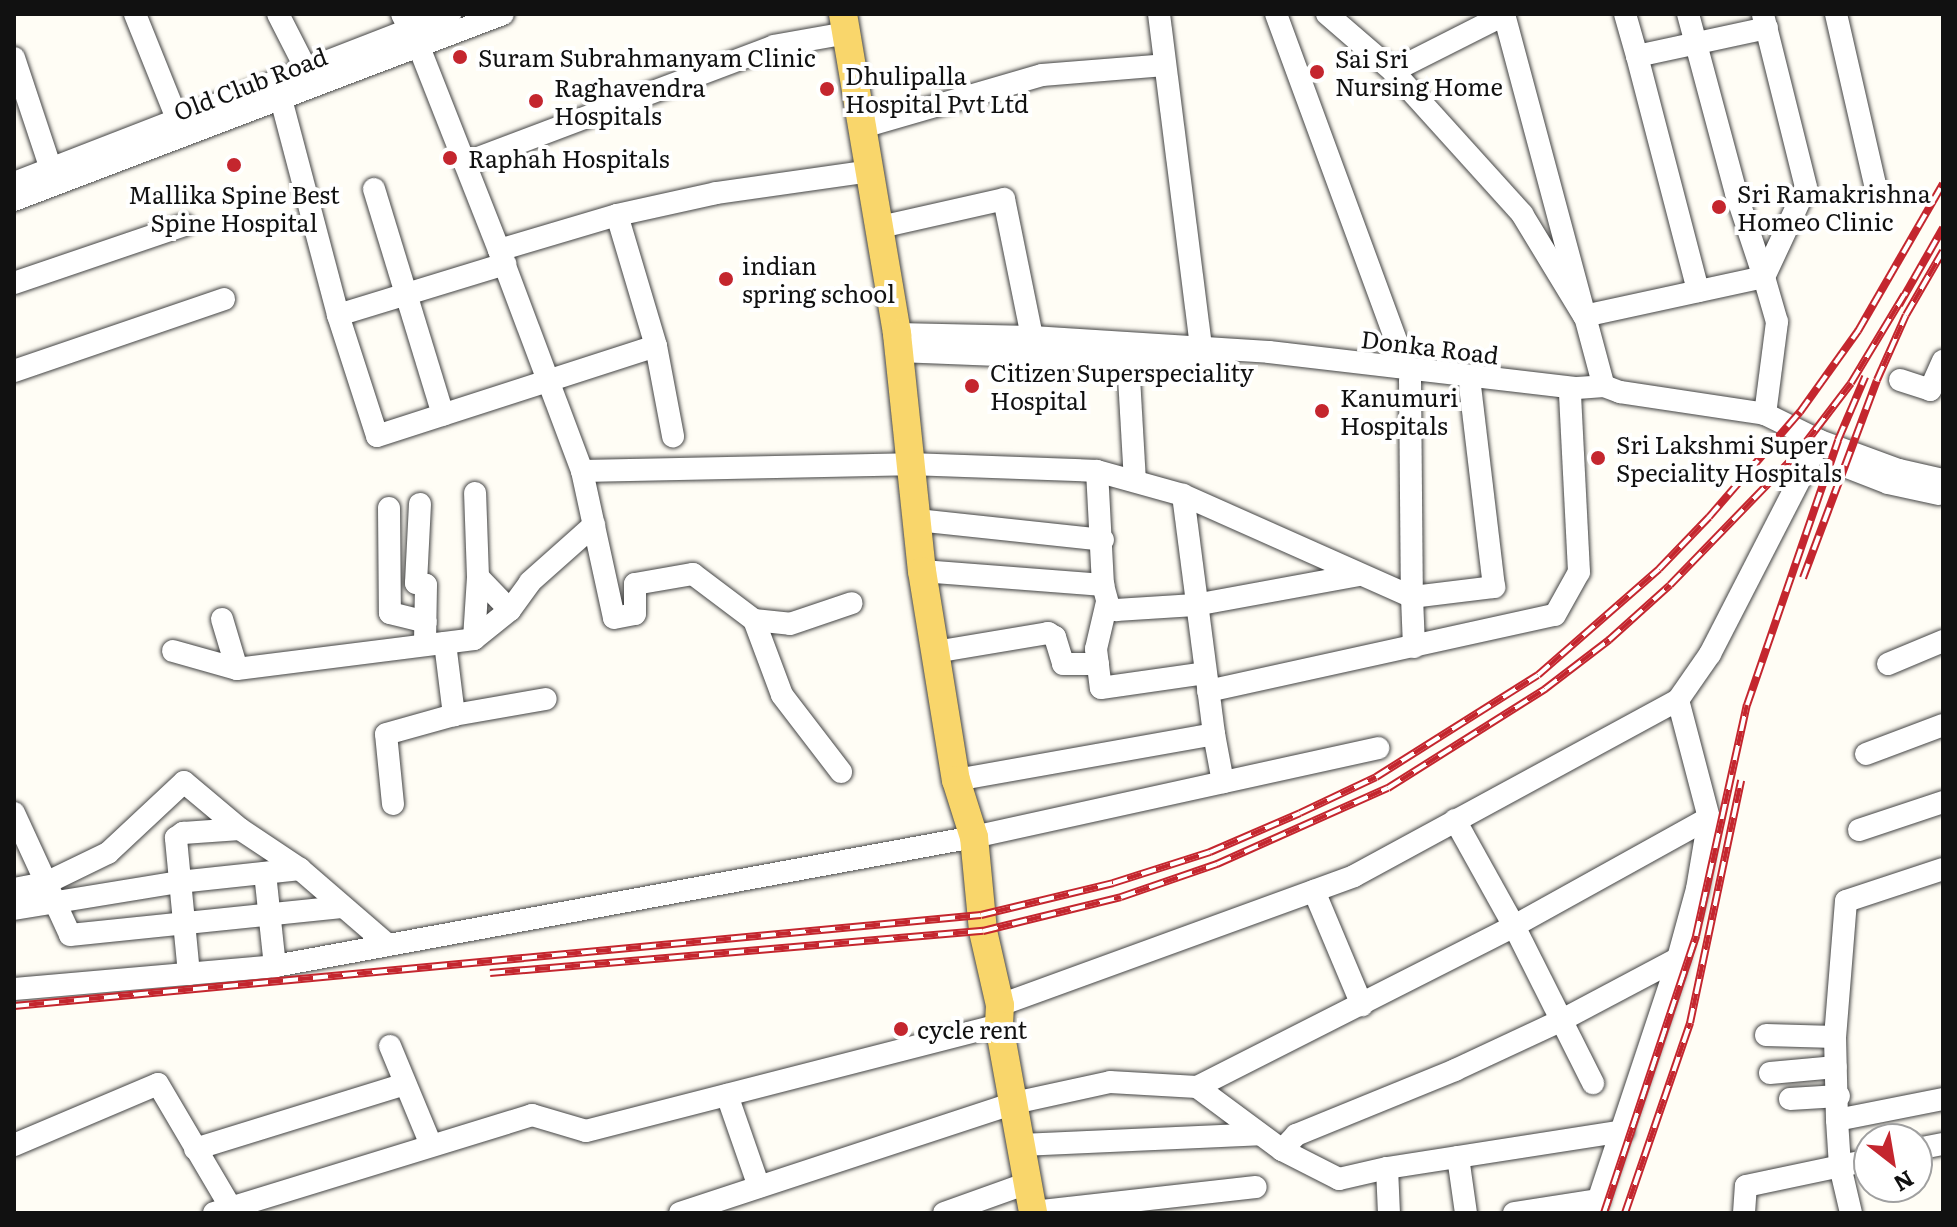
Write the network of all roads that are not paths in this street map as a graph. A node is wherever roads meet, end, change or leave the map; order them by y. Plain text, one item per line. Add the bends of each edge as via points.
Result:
1 (135, 14) edge
2 (278, 14) edge
3 (450, 14) edge
4 (503, 14) edge
5 (1159, 14) edge
6 (1276, 14) edge
7 (1327, 14) edge
8 (1625, 14) edge
9 (1688, 14) edge
10 (1836, 14) edge
11 (1504, 15) edge
12 (1765, 21) edge
13 (845, 24) edge
14 (410, 30) edge
15 (1695, 42) junction
16 (1637, 56) junction
17 (14, 58) edge
18 (1165, 65) junction
19 (307, 71) junction
20 (1393, 71) junction
21 (281, 99) junction
22 (178, 121) junction
23 (863, 127) junction
24 (465, 163) junction
25 (51, 169) junction
26 (871, 171) junction
27 (14, 183) edge
28 (1875, 184) dead end
29 (374, 189) dead end
30 (14, 200) edge
31 (617, 215) junction
32 (184, 225) dead end
33 (880, 227) junction
34 (502, 257) junction
35 (1764, 277) junction
36 (14, 283) edge
37 (1698, 291) junction
38 (404, 295) junction
39 (224, 299) dead end
40 (338, 315) junction
41 (1584, 316) junction
42 (1032, 337) junction
43 (898, 342) junction
44 (656, 346) junction
45 (1201, 347) junction
46 (1128, 360) junction
47 (1943, 361) edge
48 (14, 371) edge
49 (1408, 375) junction
50 (548, 380) junction
51 (1900, 380) dead end
52 (1604, 386) junction
53 (1470, 387) junction
54 (1570, 397) junction
55 (1765, 414) junction
56 (443, 415) junction
57 (673, 436) dead end
58 (1813, 454) junction
59 (909, 464) junction
60 (582, 471) junction
61 (1097, 471) junction
62 (1943, 480) edge
63 (1135, 481) junction
64 (475, 493) dead end
65 (1943, 494) edge
66 (1183, 495) junction
67 (420, 504) dead end
68 (389, 508) dead end
69 (917, 520) junction
70 (594, 525) junction
71 (1103, 540) junction
72 (922, 571) junction
73 (1359, 575) junction
74 (478, 577) junction
75 (1105, 594) junction
76 (1412, 597) junction
77 (852, 603) dead end
78 (1195, 605) junction
79 (510, 610) junction
80 (222, 619) dead end
81 (754, 620) junction
82 (432, 636) junction
83 (474, 639) junction
84 (1943, 641) edge
85 (1414, 647) junction
86 (173, 651) dead end
87 (935, 652) junction
88 (1098, 664) junction
89 (1888, 664) dead end
90 (237, 669) junction
91 (1207, 682) junction
92 (546, 699) dead end
93 (1678, 700) junction
94 (454, 715) junction
95 (1943, 725) edge
96 (1214, 734) junction
97 (1378, 748) dead end
98 (1866, 754) dead end
99 (841, 772) dead end
100 (956, 780) junction
101 (1223, 782) junction
102 (1943, 802) edge
103 (393, 804) dead end
104 (14, 813) edge
105 (1709, 818) junction
106 (1455, 820) junction
107 (240, 829) junction
108 (1859, 830) dead end
109 (974, 837) junction
110 (300, 869) junction
111 (1943, 869) edge
112 (265, 873) junction
113 (179, 882) junction
114 (14, 889) edge
115 (1314, 891) junction
116 (50, 892) junction
117 (342, 907) junction
118 (14, 909) edge
119 (267, 914) junction
120 (181, 922) junction
121 (1514, 926) junction
122 (388, 945) junction
123 (1679, 958) junction
124 (275, 966) junction
125 (189, 974) junction
126 (14, 989) edge
127 (1362, 1005) junction
128 (1000, 1015) junction
129 (1562, 1020) junction
130 (1766, 1035) dead end
131 (1835, 1037) junction
132 (390, 1046) dead end
133 (1836, 1067) junction
134 (1770, 1073) dead end
135 (1593, 1083) dead end
136 (405, 1084) junction
137 (1197, 1087) junction
138 (727, 1095) junction
139 (1839, 1096) junction
140 (1790, 1099) dead end
141 (1943, 1099) edge
142 (1014, 1103) junction
143 (1837, 1120) junction
144 (1623, 1131) junction
145 (1260, 1134) junction
146 (14, 1145) edge
147 (431, 1145) junction
148 (1021, 1145) junction
149 (195, 1149) junction
150 (1282, 1150) junction
151 (1458, 1157) junction
152 (1853, 1163) edge
153 (1840, 1166) junction
154 (1387, 1168) junction
155 (1028, 1183) junction
156 (759, 1187) junction
157 (1256, 1187) dead end
158 (1597, 1207) edge
159 (225, 1211) edge
160 (1033, 1212) edge
161 (680, 1213) edge
162 (944, 1213) edge
163 (1389, 1213) edge
164 (1466, 1213) edge
165 (1514, 1213) edge
166 (1744, 1213) edge
167 (1851, 1213) edge

1 - 22 street
2 - 19 street
3 - 14 street, Old Club Road
4 - 14 street, Old Club Road
5 - 18 street
6 - 49 street
7 - 20 street
8 - 16 street
9 - 15 street
10 - 28 street
11 - 20 street
11 - 41 street
12 - 15 street
12 - 35 street via 1806,187
13 - 23 main road
13 - 24 street
14 - 19 street, Old Club Road
14 - 21 street, Old Club Road
14 - 24 street
15 - 16 street
15 - 35 street
16 - 37 street
17 - 25 street
18 - 23 street via 1042,75
18 - 45 street
19 - 22 street, Old Club Road
20 - 41 street via 1522,214
21 - 30 street, Old Club Road
21 - 40 street
22 - 25 street, Old Club Road
23 - 26 main road
24 - 34 street
25 - 27 street, Old Club Road
26 - 31 street via 716,193
26 - 33 main road
29 - 38 street
31 - 34 street
31 - 44 street
32 - 36 street
33 - 42 street via 1004,199
33 - 43 main road
34 - 38 street
34 - 50 street
35 - 37 street
35 - 55 street via 1777,322
37 - 41 street
38 - 40 street
38 - 56 street
39 - 48 street
40 - 56 street via 377,436
41 - 52 street
42 - 43 street, Donka Road
42 - 45 street, Donka Road
43 - 46 street, Donka Road
43 - 59 main road
44 - 50 street
44 - 57 street
45 - 49 street, Donka Road
46 - 49 street, Donka Road
46 - 63 street
47 - 51 street via 1930,390
49 - 52 street, Donka Road
49 - 53 street, Donka Road
49 - 76 street
50 - 56 street
50 - 60 street
52 - 55 street, Donka Road
53 - 54 street, Donka Road
53 - 76 street via 1494,587
54 - 58 street, Donka Road via 1753,423
54 - 85 street via 1579,572 1555,615
55 - 62 street, Donka Road via 1820,441
58 - 65 street, Donka Road via 1888,483
58 - 93 street via 1710,654
59 - 60 street
59 - 61 street
59 - 69 main road
60 - 70 street
61 - 63 street
61 - 71 street
63 - 66 street
64 - 74 street
66 - 73 street
66 - 78 street
67 - 82 street via 416,583 426,585
68 - 82 street via 390,613
69 - 71 street
69 - 72 main road
70 - 79 street via 530,582
70 - 81 street via 614,618 635,614 635,584 693,574
71 - 75 street
72 - 75 street
72 - 87 main road
73 - 76 street
73 - 78 street
74 - 79 street
74 - 83 street
75 - 78 street via 1116,610
75 - 88 street
76 - 85 street
77 - 81 street via 790,624
78 - 91 street
79 - 83 street
80 - 90 street
81 - 99 street via 782,695
82 - 83 street
82 - 90 street
82 - 94 street
84 - 89 street
85 - 91 street
86 - 90 street
87 - 88 street via 1048,633 1055,637 1063,664
87 - 100 main road
88 - 91 street via 1104,689
91 - 96 street
92 - 94 street
93 - 105 street
93 - 106 street
94 - 103 street via 386,734
95 - 98 street
96 - 100 street
96 - 101 street
97 - 101 street
100 - 109 main road
101 - 109 street
102 - 108 street
104 - 116 street
105 - 121 street
105 - 123 street
106 - 115 street via 1354,876
106 - 121 street
107 - 110 street
107 - 113 street via 176,838
107 - 116 street via 184,782 108,853
109 - 122 street
109 - 128 main road via 983,931
110 - 112 street
110 - 117 street
111 - 131 street via 1846,901
112 - 113 street
112 - 119 street
113 - 116 street
113 - 120 street
114 - 116 street
115 - 127 street
115 - 128 street
116 - 118 street
116 - 120 street via 70,935
117 - 119 street
117 - 122 street
119 - 120 street
119 - 124 street
120 - 125 street
121 - 127 street
121 - 129 street
122 - 124 street
123 - 129 street
123 - 144 street
124 - 125 street
125 - 126 street
127 - 137 street
128 - 138 street
128 - 142 main road
129 - 135 street
129 - 150 street via 1296,1135
130 - 131 street
131 - 133 street
132 - 136 street
133 - 134 street
133 - 139 street
136 - 147 street
136 - 149 street
137 - 142 street via 1110,1082
137 - 145 street
138 - 147 street via 586,1131 532,1115
138 - 156 street
139 - 140 street
139 - 143 street
141 - 143 street
142 - 148 main road
142 - 156 street
143 - 153 street
144 - 151 street
144 - 158 street
145 - 148 street
145 - 150 street
146 - 149 street via 158,1084
147 - 159 street
148 - 155 main road
149 - 159 street
150 - 154 street via 1339,1179
151 - 154 street
151 - 164 street
152 - 153 street
153 - 166 street via 1746,1186
153 - 167 street
154 - 163 street
155 - 160 main road
155 - 162 street
156 - 161 street
157 - 160 street
158 - 165 street

